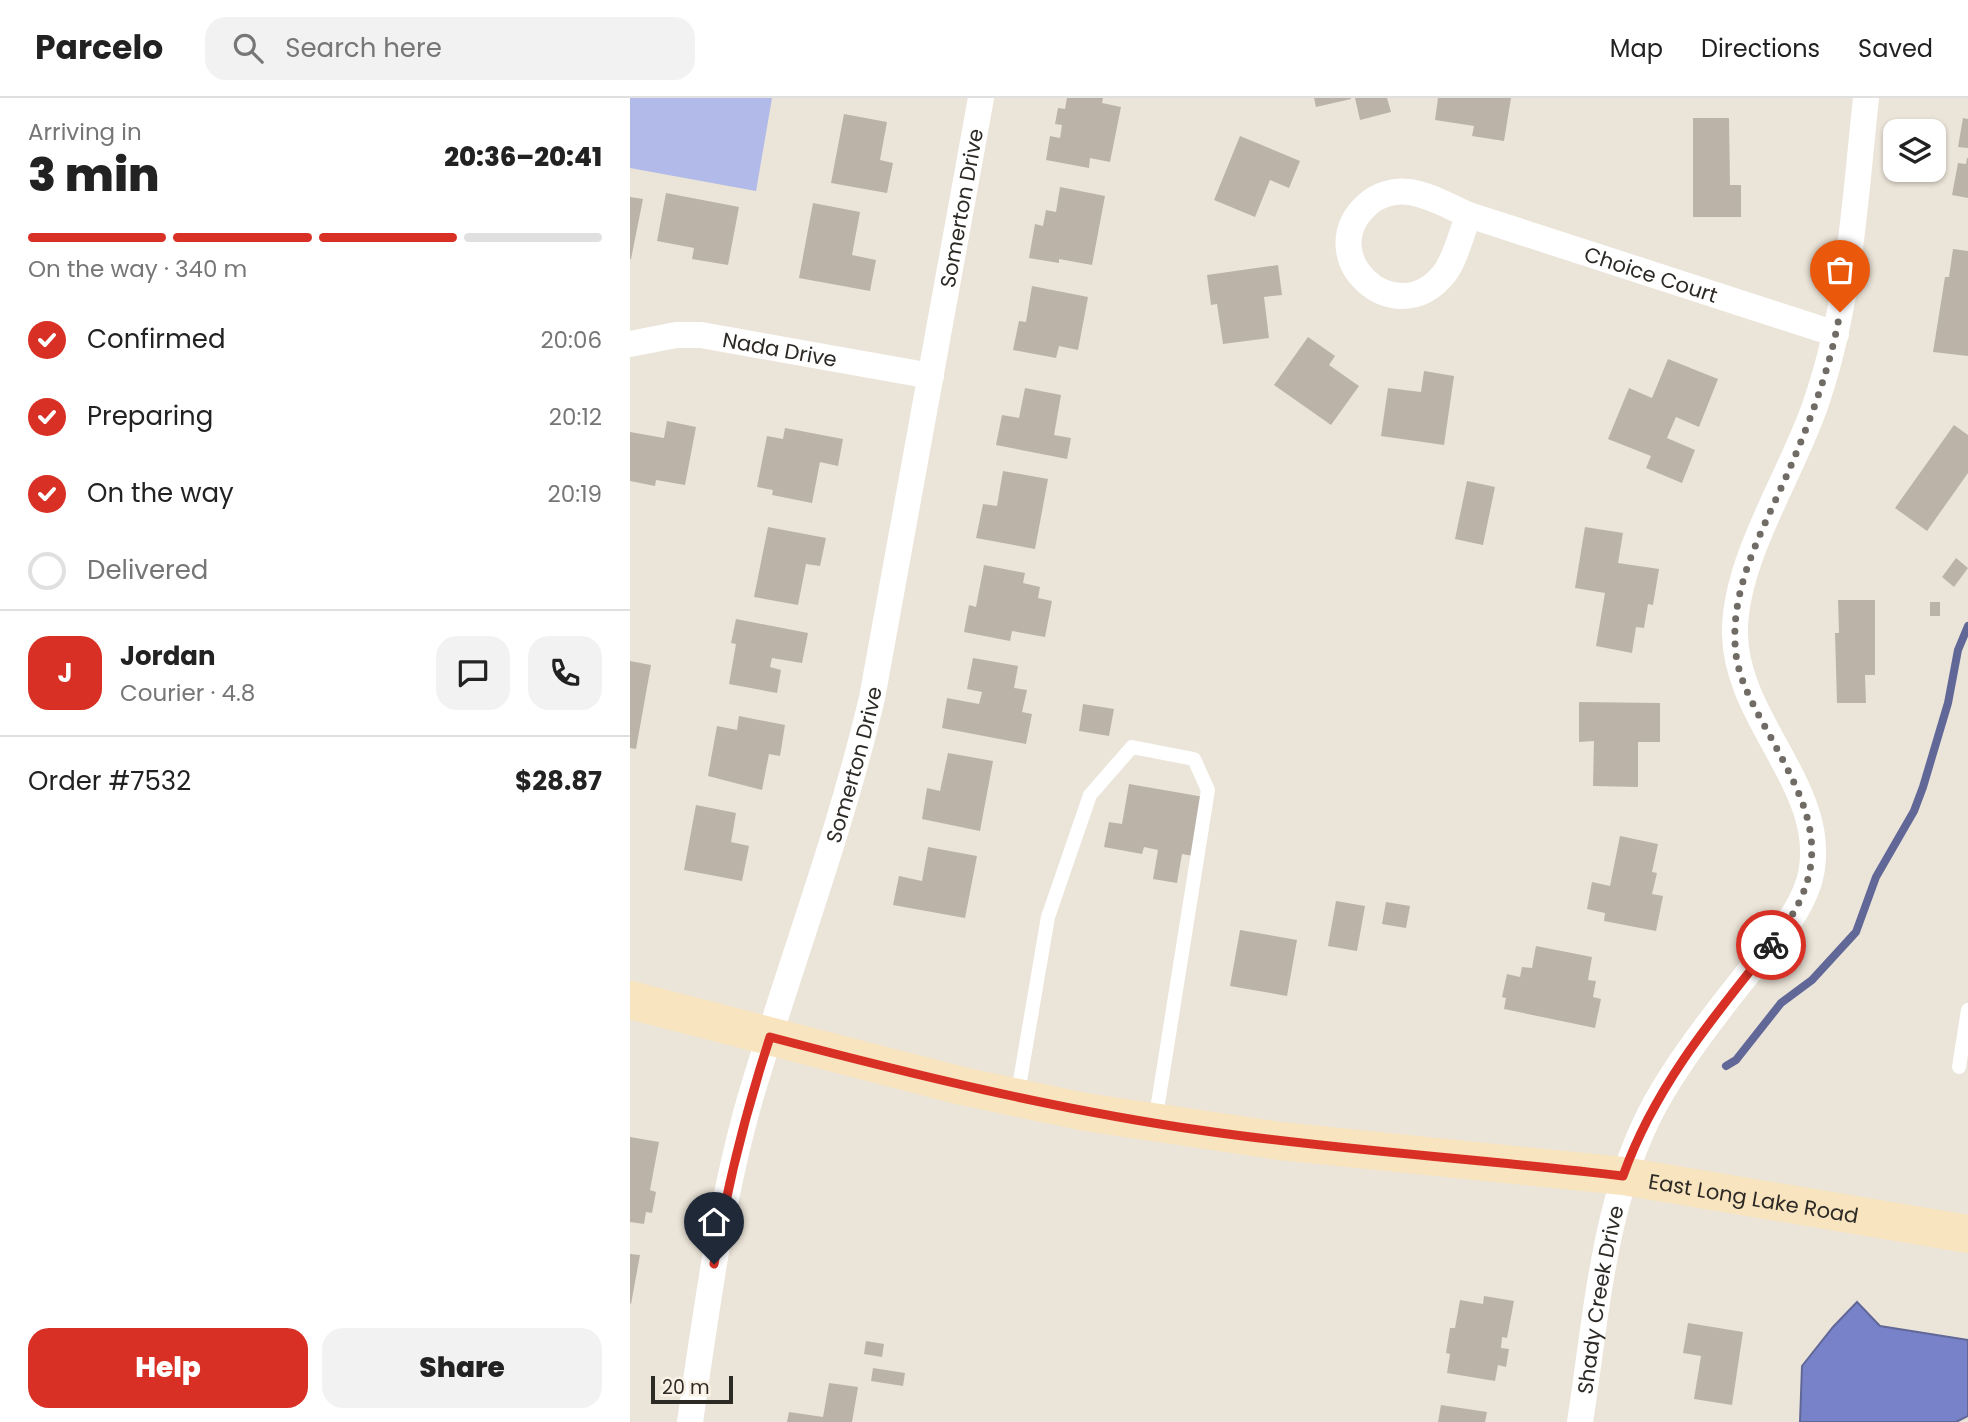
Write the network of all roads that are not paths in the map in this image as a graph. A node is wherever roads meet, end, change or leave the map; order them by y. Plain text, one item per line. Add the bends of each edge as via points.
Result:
1 (981, 98) edge
2 (1866, 98) edge
3 (1469, 215) junction
4 (1836, 334) junction
5 (630, 344) edge
6 (931, 376) junction
7 (630, 1000) edge
8 (1968, 1010) edge
9 (770, 1037) junction
10 (1959, 1067) dead end
11 (1017, 1098) junction
12 (1155, 1123) junction
13 (1623, 1176) junction
14 (1968, 1234) edge
15 (690, 1422) edge
16 (1580, 1422) edge

1 - 6 street, Somerton Drive
2 - 4 street, Shady Creek Drive via 1850,252
3 - 3 street, Choice Court via 1408,192 1390,192 1360,211 1348,244 1351,261 1359,276 1387,295 1420,293 1446,272
3 - 4 street, Choice Court
4 - 13 street, Shady Creek Drive via 1804,435 1750,558 1735,622 1736,656 1745,689 1797,786 1808,819 1813,846 1808,883 1777,937 1666,1085
5 - 6 street, Nada Drive via 701,335
6 - 9 street, Somerton Drive via 864,733
7 - 9 main road, East Long Lake Road
8 - 10 lane
9 - 11 main road, East Long Lake Road
9 - 15 street, Somerton Drive via 722,1211
11 - 12 main road, East Long Lake Road
11 - 12 lane via 1048,917 1090,796 1132,747 1194,759 1208,790
12 - 13 main road, East Long Lake Road via 1280,1141
13 - 14 main road, East Long Lake Road
13 - 16 street, Shady Creek Drive

